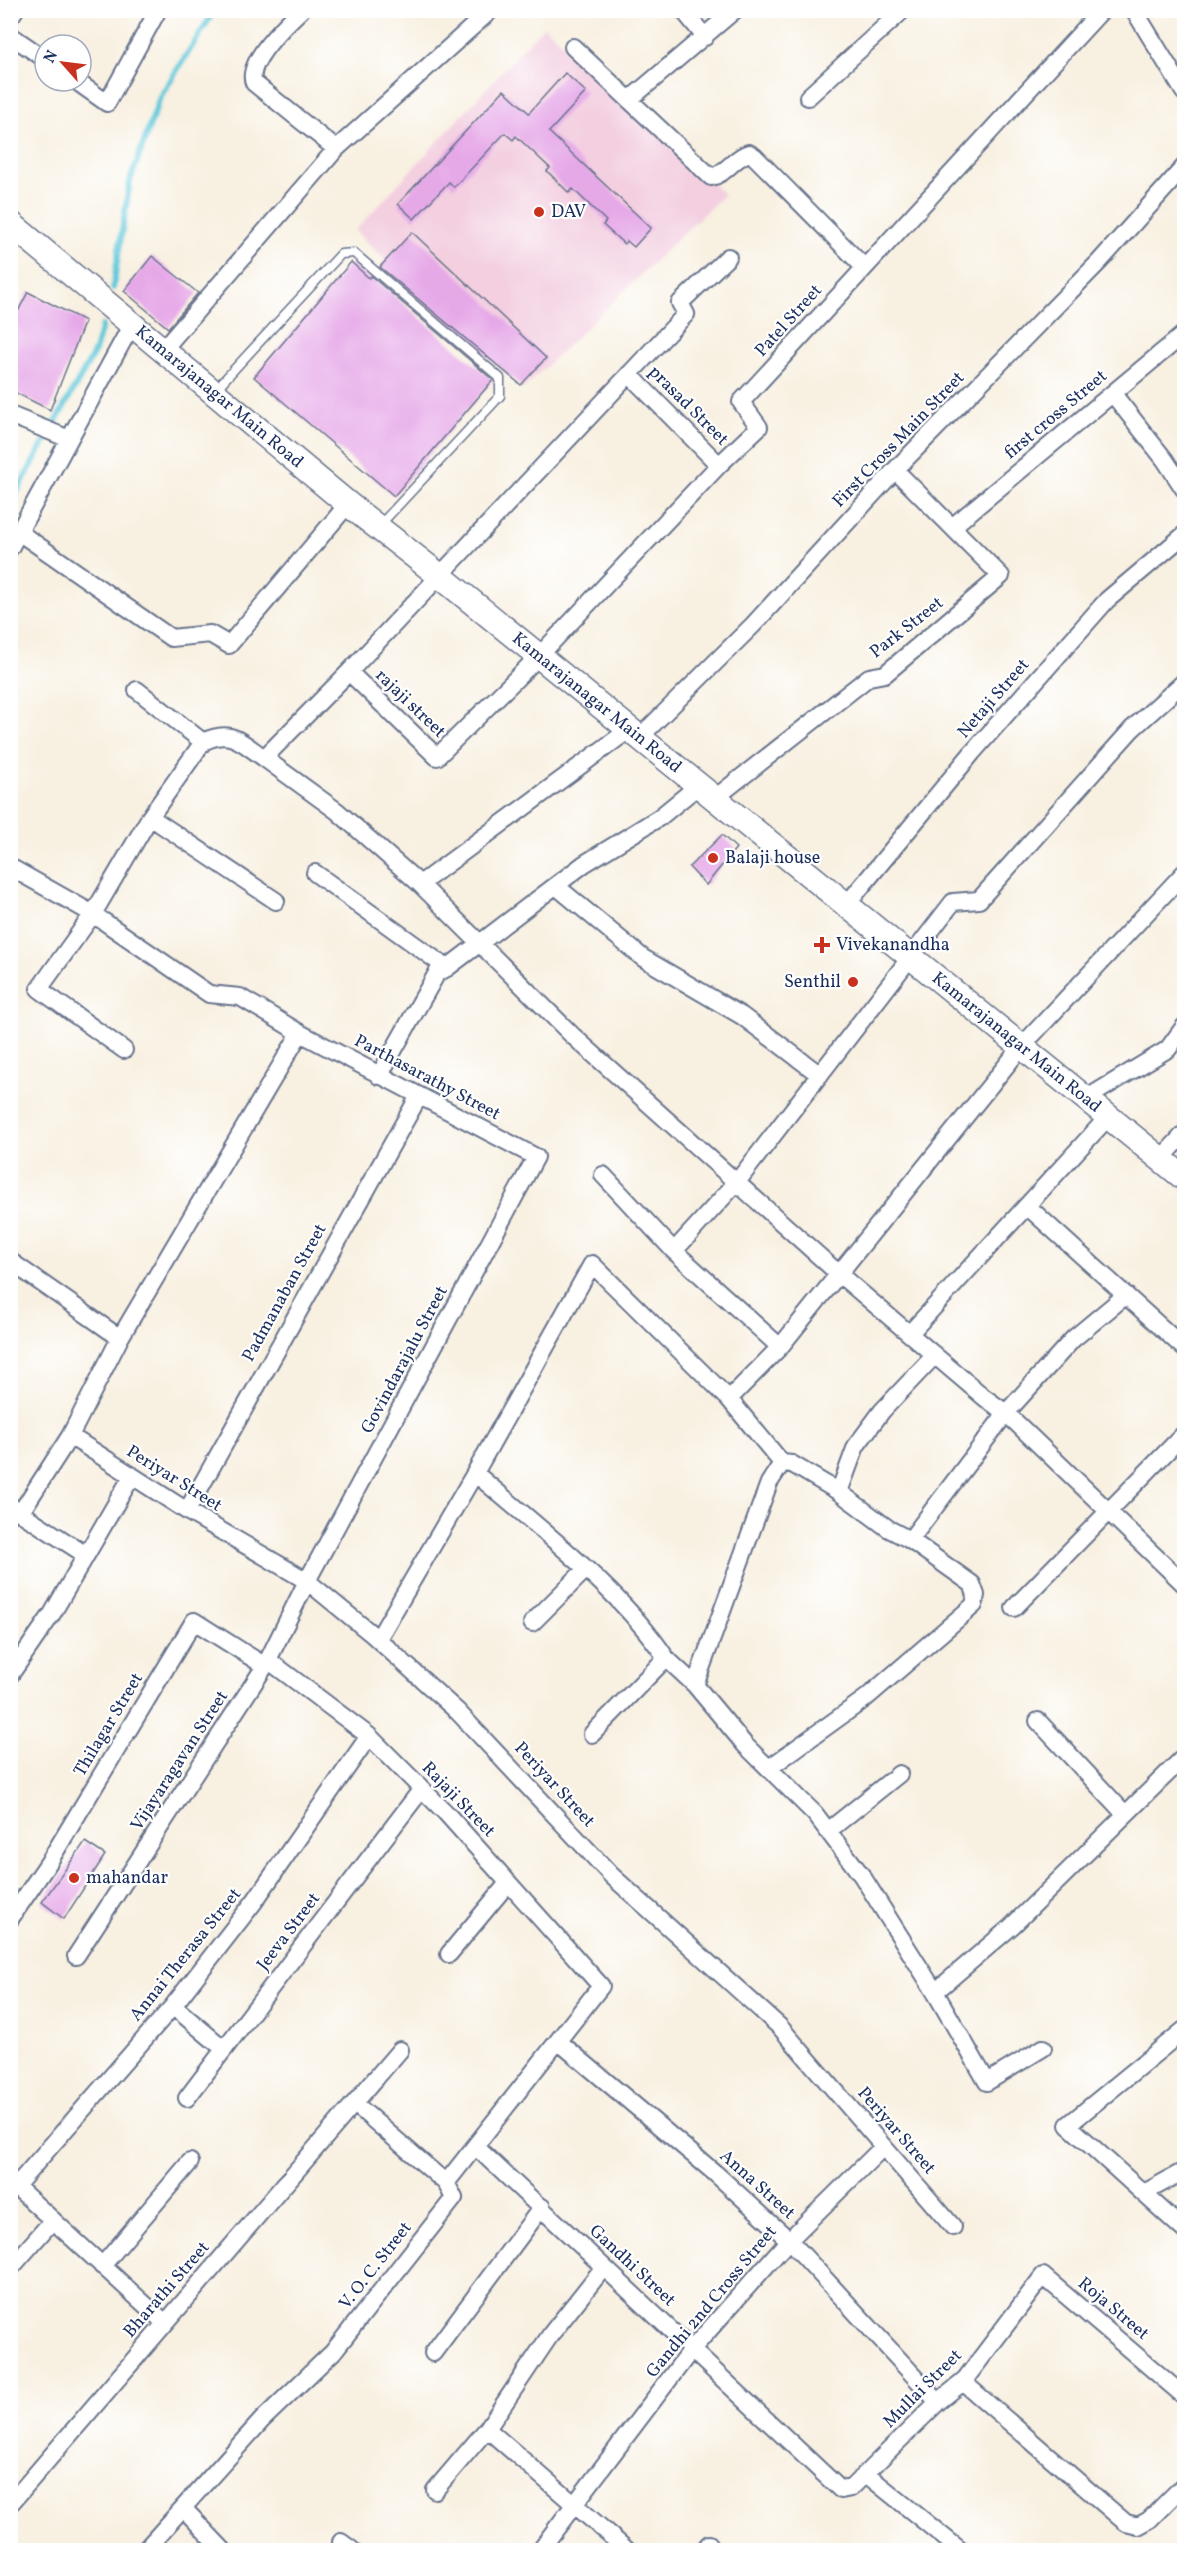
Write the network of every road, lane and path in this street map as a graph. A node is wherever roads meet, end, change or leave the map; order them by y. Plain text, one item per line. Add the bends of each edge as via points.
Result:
1 (15, 10) edge
2 (158, 10) edge
3 (301, 10) edge
4 (491, 10) edge
5 (683, 10) edge
6 (735, 10) edge
7 (903, 10) edge
8 (1102, 10) edge
9 (1134, 10) edge
10 (10, 17) edge
11 (10, 35) edge
12 (705, 37) junction
13 (573, 47) dead end
14 (33, 51) edge
15 (1185, 92) edge
16 (93, 93) edge
17 (808, 97) dead end
18 (629, 100) junction
19 (336, 149) junction
20 (1185, 167) edge
21 (10, 223) edge
22 (728, 257) dead end
23 (864, 267) junction
24 (131, 326) junction
25 (1185, 334) edge
26 (162, 351) junction
27 (629, 374) junction
28 (212, 393) junction
29 (1113, 394) junction
30 (10, 415) edge
31 (69, 439) junction
32 (719, 465) junction
33 (895, 470) junction
34 (1185, 489) edge
35 (348, 504) junction
36 (378, 527) junction
37 (952, 527) junction
38 (20, 533) junction
39 (1185, 535) edge
40 (10, 549) edge
41 (440, 576) junction
42 (539, 656) junction
43 (349, 672) junction
44 (1185, 682) edge
45 (137, 690) dead end
46 (635, 733) junction
47 (203, 742) junction
48 (264, 758) junction
49 (707, 791) junction
50 (150, 817) junction
51 (10, 867) edge
52 (315, 873) dead end
53 (1185, 873) edge
54 (420, 884) junction
55 (556, 886) junction
56 (276, 901) dead end
57 (847, 904) junction
58 (93, 914) junction
59 (480, 941) junction
60 (910, 956) junction
61 (447, 968) junction
62 (1185, 1027) edge
63 (300, 1033) junction
64 (1022, 1046) junction
65 (124, 1050) dead end
66 (820, 1075) junction
67 (379, 1076) junction
68 (419, 1096) junction
69 (1087, 1098) junction
70 (1109, 1116) junction
71 (1185, 1134) edge
72 (536, 1157) joint
73 (1161, 1159) junction
74 (603, 1175) dead end
75 (1185, 1178) edge
76 (737, 1182) junction
77 (1027, 1206) junction
78 (674, 1251) junction
79 (10, 1261) edge
80 (839, 1274) junction
81 (1126, 1295) junction
82 (911, 1332) junction
83 (120, 1338) junction
84 (780, 1347) junction
85 (1185, 1348) edge
86 (935, 1355) junction
87 (729, 1399) junction
88 (1006, 1413) junction
89 (1185, 1434) edge
90 (70, 1436) junction
91 (782, 1463) junction
92 (476, 1473) junction
93 (132, 1476) junction
94 (839, 1492) junction
95 (16, 1509) edge
96 (1110, 1509) junction
97 (187, 1511) junction
98 (910, 1540) junction
99 (86, 1555) junction
100 (585, 1570) junction
101 (307, 1581) junction
102 (1185, 1584) edge
103 (1014, 1608) dead end
104 (532, 1623) dead end
105 (378, 1639) junction
106 (666, 1658) junction
107 (267, 1663) junction
108 (10, 1675) edge
109 (695, 1684) junction
110 (1038, 1721) dead end
111 (592, 1734) dead end
112 (369, 1736) junction
113 (1185, 1757) edge
114 (768, 1768) junction
115 (899, 1774) dead end
116 (421, 1790) junction
117 (1124, 1813) junction
118 (828, 1831) junction
119 (508, 1883) junction
120 (10, 1919) edge
121 (449, 1954) dead end
122 (76, 1956) dead end
123 (935, 1992) junction
124 (173, 2006) junction
125 (1185, 2030) edge
126 (558, 2041) junction
127 (1043, 2048) dead end
128 (224, 2049) junction
129 (400, 2050) dead end
130 (188, 2098) dead end
131 (355, 2104) junction
132 (475, 2146) junction
133 (884, 2147) junction
134 (190, 2163) dead end
135 (1185, 2171) edge
136 (446, 2183) junction
137 (13, 2184) edge
138 (1144, 2193) junction
139 (542, 2206) junction
140 (53, 2220) junction
141 (953, 2227) dead end
142 (1185, 2230) edge
143 (789, 2240) junction
144 (102, 2266) junction
145 (604, 2267) junction
146 (10, 2269) edge
147 (1043, 2276) joint
148 (164, 2322) junction
149 (693, 2349) junction
150 (433, 2353) dead end
151 (963, 2382) junction
152 (1185, 2396) edge
153 (938, 2402) junction
154 (487, 2429) junction
155 (866, 2474) junction
156 (1185, 2485) edge
157 (435, 2490) dead end
158 (841, 2490) joint
159 (10, 2504) edge
160 (576, 2505) junction
161 (183, 2508) junction
162 (145, 2550) edge
163 (223, 2550) edge
164 (540, 2550) edge
165 (627, 2550) edge
166 (960, 2550) edge

1 - 10 street
2 - 16 street via 107,103
3 - 19 street via 262,53 251,77
4 - 19 street
5 - 12 street
6 - 12 street
7 - 17 street
8 - 23 street, Patel Street
9 - 15 street
11 - 14 street
12 - 18 street
13 - 18 street
18 - 23 street via 711,177 744,154 754,156
19 - 26 street
20 - 33 street, First Cross Main Street via 1099,262
21 - 24 main road, Kamarajanagar Main Road
22 - 27 street, rajaji street via 680,303 686,314
23 - 32 street, Patel Street via 741,402 759,427
24 - 26 main road, Kamarajanagar Main Road
24 - 31 street
25 - 29 street, first cross Street
26 - 28 main road, Kamarajanagar Main Road
27 - 32 street, prasad Street
27 - 41 street, rajaji street
28 - 35 main road, Kamarajanagar Main Road
28 - 36 lane via 341,254 354,253 500,378 502,386 501,396
29 - 34 street
29 - 37 street, first cross Street
30 - 31 street
31 - 38 street
32 - 42 street, Patel Street
33 - 37 street, Park Street
33 - 46 street, First Cross Main Street via 753,625
35 - 36 main road, Kamarajanagar Main Road
35 - 38 street via 229,645 210,634 171,638
36 - 41 main road, Kamarajanagar Main Road
37 - 49 street, Park Street via 1001,576 885,674 869,677
38 - 40 street
39 - 57 street, Netaji Street via 1107,600 972,753
41 - 42 main road, Kamarajanagar Main Road
41 - 43 street, rajaji street
42 - 43 street, rajaji street via 437,757
42 - 46 main road, Kamarajanagar Main Road
43 - 48 street
44 - 60 street via 1132,729 979,900 953,902
45 - 47 street
46 - 49 main road, Kamarajanagar Main Road
46 - 54 street, First Cross Main Street
47 - 48 street via 225,734
47 - 50 street
48 - 54 street via 337,811
49 - 55 street via 584,864
49 - 57 main road, Kamarajanagar Main Road
50 - 56 street
50 - 58 street
51 - 58 street, Parthasarathy Street
52 - 61 street
53 - 64 street
54 - 59 street
55 - 59 street
55 - 66 street via 643,958 742,1016
57 - 60 main road, Kamarajanagar Main Road
58 - 63 street, Parthasarathy Street via 209,994 240,997
58 - 65 street via 39,988
59 - 61 street
59 - 76 street via 564,1028
60 - 64 main road, Kamarajanagar Main Road
60 - 66 street
61 - 67 street via 437,973
62 - 69 street via 1168,1049
63 - 67 street, Parthasarathy Street
63 - 83 street
64 - 69 main road, Kamarajanagar Main Road
64 - 80 street
66 - 76 street
67 - 68 street, Parthasarathy Street
68 - 72 street, Parthasarathy Street
68 - 97 street, Padmanaban Street
69 - 70 main road, Kamarajanagar Main Road
70 - 73 main road, Kamarajanagar Main Road
70 - 77 street
71 - 73 street
72 - 101 street, Govindarajalu Street
73 - 75 main road, Kamarajanagar Main Road
74 - 78 street
76 - 78 street
76 - 80 street
77 - 81 street
77 - 82 street
78 - 84 street
79 - 83 street
80 - 82 street
80 - 84 street
81 - 85 street
81 - 88 street via 1073,1339
82 - 86 street
83 - 90 street
84 - 87 street
86 - 88 street
86 - 94 street via 856,1446
87 - 91 street
87 - 92 street via 592,1264
88 - 96 street
88 - 98 street
89 - 96 street
90 - 93 street, Periyar Street
90 - 95 street
91 - 94 street via 792,1464
91 - 109 street via 769,1483
92 - 100 street
92 - 105 street
93 - 97 street, Periyar Street
93 - 99 street
94 - 98 street via 888,1529
95 - 99 street
96 - 102 street
96 - 103 street
97 - 101 street, Periyar Street
98 - 114 street via 972,1584 974,1605 866,1698
99 - 108 street
100 - 104 street
100 - 106 street via 647,1630
101 - 105 street, Periyar Street
101 - 107 street, Vijayaragavan Street
105 - 133 street, Periyar Street via 458,1712 612,1876 780,2027
106 - 109 street
106 - 111 street
107 - 112 street, Rajaji Street
107 - 120 street, Thilagar Street via 194,1621 50,1863
107 - 122 street, Vijayaragavan Street
109 - 114 street
110 - 117 street
112 - 116 street, Rajaji Street
112 - 124 street, Annai Therasa Street via 254,1902
113 - 117 street
114 - 118 street
115 - 118 street
116 - 119 street, Rajaji Street
116 - 128 street, Jeeva Street
117 - 123 street via 1012,1926
118 - 123 street via 862,1876
119 - 121 street
119 - 126 street, Rajaji Street via 601,1986
123 - 127 street via 987,2082
124 - 128 street
124 - 137 street, Annai Therasa Street
125 - 138 street via 1068,2125
126 - 132 street
126 - 143 street, Anna Street
128 - 130 street, Jeeva Street
129 - 131 street, Bharathi Street
131 - 136 street
131 - 148 street, Bharathi Street
132 - 136 street
132 - 139 street, Gandhi Street
133 - 141 street, Periyar Street
133 - 143 street, Gandhi 2nd Cross Street
134 - 144 street
135 - 138 street
136 - 161 street, V. O. C. Street via 454,2198 333,2352 262,2421
137 - 140 street
138 - 142 street
139 - 145 street, Gandhi Street
139 - 150 street
140 - 144 street
140 - 146 street
143 - 149 street, Gandhi 2nd Cross Street
143 - 153 street, Anna Street
144 - 148 street
145 - 149 street, Gandhi Street
145 - 154 street via 551,2334
147 - 151 street, Mullai Street
147 - 152 street, Roja Street
148 - 159 street, Bharathi Street
149 - 158 street, Gandhi Street
149 - 160 street, Gandhi 2nd Cross Street
151 - 153 street, Mullai Street
151 - 156 street via 1126,2523 1138,2526 1149,2520
153 - 155 street, Mullai Street
154 - 157 street
154 - 160 street
155 - 158 street, Mullai Street via 851,2488
155 - 166 street
160 - 164 street, Gandhi 2nd Cross Street
160 - 165 street
161 - 162 street, V. O. C. Street
161 - 163 street

